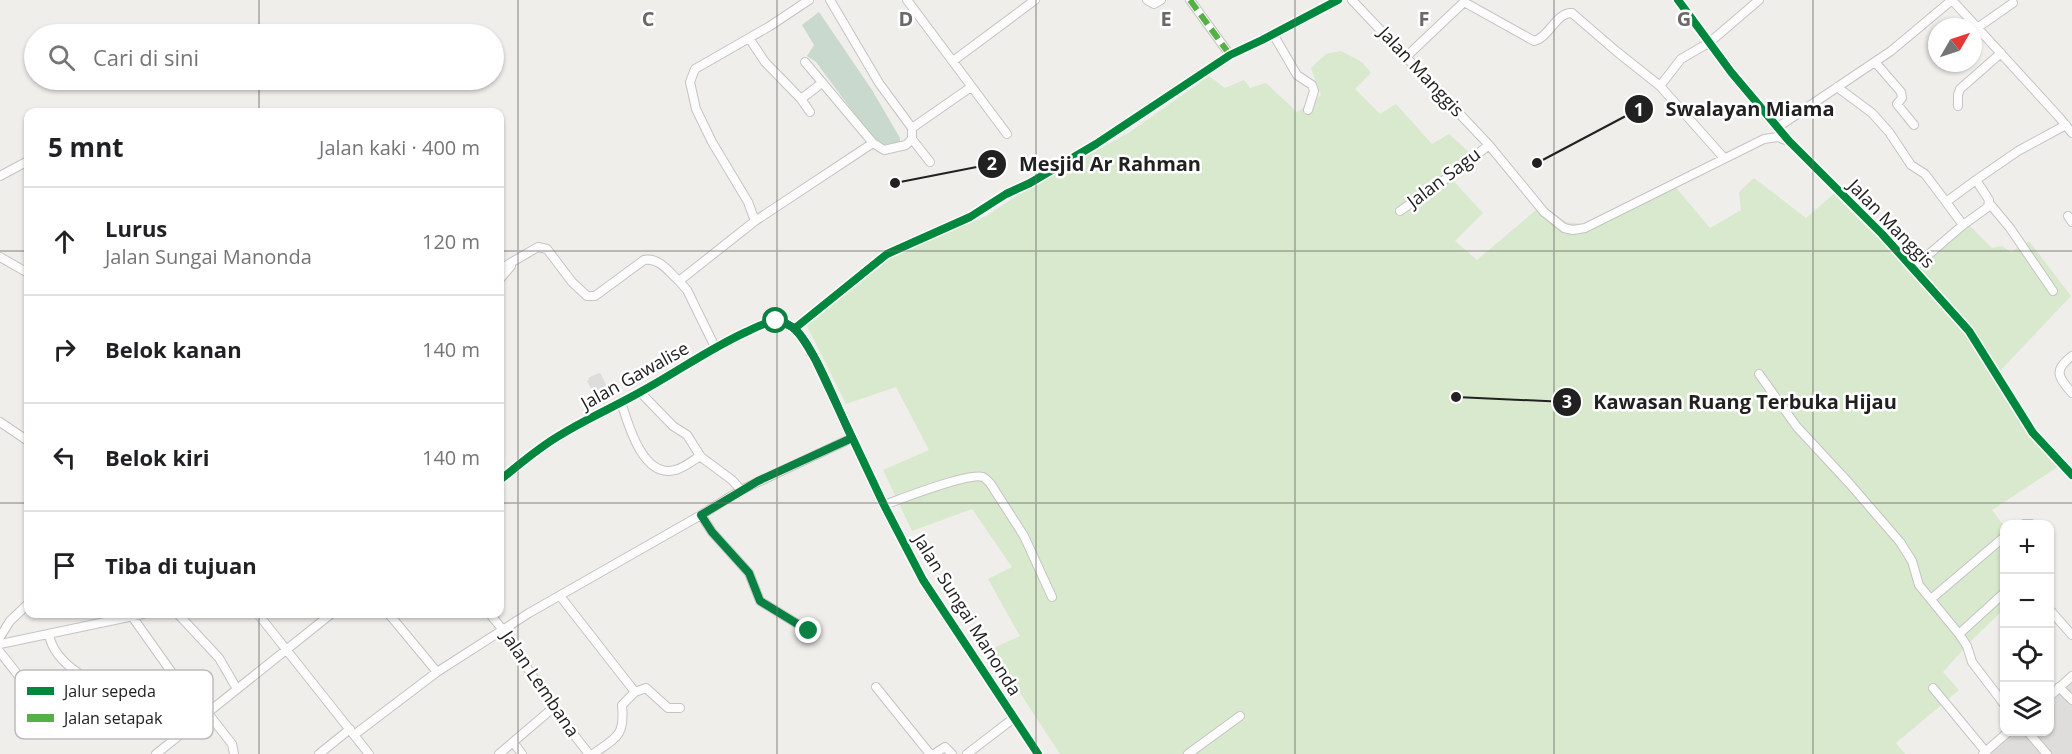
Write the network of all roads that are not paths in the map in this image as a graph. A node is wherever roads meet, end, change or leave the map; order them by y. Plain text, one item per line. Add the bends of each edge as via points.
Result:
1 (809, 0) edge
2 (830, 0) edge
3 (907, 0) edge
4 (1035, 0) edge
5 (1147, 0) edge
6 (1161, 0) edge
7 (1190, 0) edge
8 (1338, 0) edge
9 (1352, 0) edge
10 (1678, 0) edge
11 (1759, 0) edge
12 (1952, 0) edge
13 (2013, 3) dead end
14 (1968, 18) edge
15 (1982, 25) edge
16 (1982, 33) edge
17 (1273, 34) junction
18 (749, 38) junction
19 (1710, 42) junction
20 (2001, 53) junction
21 (1230, 55) junction
22 (1407, 56) junction
23 (953, 61) junction
24 (805, 62) dead end
25 (1875, 62) junction
26 (822, 83) junction
27 (1660, 86) junction
28 (971, 87) junction
29 (1837, 87) junction
30 (801, 99) junction
31 (1958, 106) dead end
32 (1308, 110) dead end
33 (810, 112) dead end
34 (1914, 125) dead end
35 (2066, 125) junction
36 (1778, 127) junction
37 (912, 128) junction
38 (2072, 133) edge
39 (1007, 134) dead end
40 (912, 139) junction
41 (1789, 141) junction
42 (873, 143) junction
43 (1489, 145) junction
44 (1724, 158) junction
45 (930, 162) dead end
46 (24, 163) edge
47 (0, 176) edge
48 (1976, 180) junction
49 (1947, 202) junction
50 (1990, 204) junction
51 (1400, 211) dead end
52 (755, 221) junction
53 (1963, 225) junction
54 (0, 257) edge
55 (514, 263) junction
56 (504, 267) edge
57 (1914, 267) junction
58 (24, 271) edge
59 (504, 274) edge
60 (679, 281) junction
61 (2053, 291) dead end
62 (794, 329) junction
63 (715, 347) junction
64 (2072, 356) edge
65 (1759, 374) dead end
66 (640, 392) junction
67 (2072, 393) edge
68 (621, 402) junction
69 (0, 422) edge
70 (24, 438) edge
71 (852, 438) junction
72 (700, 456) junction
73 (2072, 475) edge
74 (504, 477) edge
75 (741, 490) junction
76 (884, 505) junction
77 (701, 515) junction
78 (2000, 540) edge
79 (560, 596) junction
80 (1052, 597) dead end
81 (2000, 598) edge
82 (1931, 600) junction
83 (24, 608) edge
84 (2054, 615) edge
85 (118, 618) edge
86 (133, 618) edge
87 (182, 618) edge
88 (261, 618) edge
89 (326, 618) edge
90 (392, 618) edge
91 (493, 618) edge
92 (503, 630) junction
93 (809, 631) dead end
94 (49, 634) junction
95 (1959, 634) junction
96 (2072, 635) edge
97 (0, 637) edge
98 (0, 644) edge
99 (286, 649) junction
100 (0, 652) edge
101 (75, 670) edge
102 (171, 670) edge
103 (15, 671) edge
104 (437, 672) junction
105 (2072, 676) edge
106 (876, 687) dead end
107 (2059, 687) junction
108 (1932, 688) dead end
109 (237, 689) junction
110 (635, 692) junction
111 (2054, 692) edge
112 (2000, 699) edge
113 (2072, 700) edge
114 (213, 708) edge
115 (553, 708) junction
116 (680, 708) dead end
117 (1240, 716) dead end
118 (1014, 717) junction
119 (213, 719) edge
120 (352, 732) junction
121 (2003, 736) edge
122 (2031, 736) edge
123 (175, 739) edge
124 (513, 742) junction
125 (1984, 753) edge
126 (156, 754) edge
127 (234, 754) edge
128 (319, 754) edge
129 (369, 754) edge
130 (499, 754) edge
131 (522, 754) edge
132 (589, 754) edge
133 (594, 754) edge
134 (932, 754) edge
135 (952, 754) edge
136 (967, 754) edge
137 (1038, 754) edge
138 (1188, 754) edge
139 (2046, 754) edge

1 - 18 street
2 - 37 street via 879,83
3 - 23 street
4 - 23 street
5 - 6 street via 1154,4
7 - 21 street
8 - 17 street
9 - 22 street, Jalan Manggis
10 - 19 street, Jalan Manggis
11 - 19 street
12 - 14 street
12 - 25 street
13 - 15 street
16 - 20 street
17 - 21 street
17 - 32 street via 1297,75 1312,85
18 - 30 street via 765,62
18 - 52 street via 695,69 690,82 696,109
19 - 27 street via 1681,59
19 - 36 street, Jalan Manggis
20 - 31 street via 1960,89
20 - 35 street
21 - 62 street via 1030,183 970,217 887,254
22 - 27 street via 1464,2 1534,41 1569,12
22 - 43 street, Jalan Manggis
23 - 28 street
24 - 26 street
25 - 29 street
25 - 34 street via 1901,92 1897,104
26 - 30 street
26 - 42 street
27 - 44 street
28 - 37 street
28 - 39 street
29 - 36 street
29 - 49 street via 1872,113 1911,165 1925,174
30 - 33 street
35 - 38 street
35 - 48 street
36 - 41 street, Jalan Manggis
37 - 40 street
40 - 42 street via 906,145 884,150
40 - 45 street
41 - 44 street, Jalan Manggis via 1771,136
41 - 57 street, Jalan Manggis
42 - 52 street
43 - 44 street, Jalan Manggis via 1544,212 1564,228 1574,230
43 - 51 street, Jalan Sagu
46 - 47 street
48 - 49 street
48 - 50 street
49 - 53 street
50 - 53 street
50 - 61 street
52 - 60 street
53 - 57 street
54 - 58 street
55 - 56 street
55 - 59 street
55 - 60 street via 538,247 547,249 587,296 595,296 651,258
57 - 73 street, Jalan Manggis via 1977,341 2033,433
60 - 63 street
62 - 63 street, Jalan Gawalise via 776,321
62 - 71 street, Jalan Sungai Manonda via 816,361
63 - 66 street, Jalan Gawalise
64 - 67 street via 2060,366 2059,372
65 - 82 street via 1797,427 1900,542 1912,561 1919,585
66 - 68 street, Jalan Gawalise
66 - 72 street via 672,426 687,435
68 - 72 street via 642,456 662,471 674,471
68 - 74 street, Jalan Gawalise via 546,444
69 - 70 street
71 - 75 street
71 - 76 street, Jalan Sungai Manonda
72 - 75 street
75 - 77 street
76 - 80 street via 934,487 984,477 1024,536
76 - 118 street, Jalan Sungai Manonda via 923,580
77 - 79 street
77 - 93 street via 749,573 760,601
78 - 82 street
79 - 92 street
79 - 110 street
81 - 95 street
82 - 95 street
83 - 97 street
84 - 96 street
85 - 94 street
86 - 102 street
87 - 109 street via 219,658
88 - 99 street
89 - 99 street
90 - 104 street
91 - 92 street, Jalan Lembana
92 - 104 street
92 - 115 street, Jalan Lembana
94 - 98 street
94 - 101 street via 51,644
95 - 112 street via 1972,662
99 - 109 street
99 - 120 street
100 - 103 street
104 - 120 street
105 - 107 street
106 - 134 street
107 - 111 street
107 - 113 street
108 - 125 street
109 - 114 street
110 - 116 street via 646,688 668,708
110 - 133 street via 622,705 622,729
115 - 124 street
115 - 132 street, Jalan Lembana
117 - 138 street
118 - 136 street
118 - 137 street, Jalan Sungai Manonda
119 - 127 street via 232,744
120 - 128 street
120 - 129 street
121 - 125 street
122 - 139 street
123 - 126 street
124 - 130 street
124 - 131 street
134 - 135 street via 945,747

